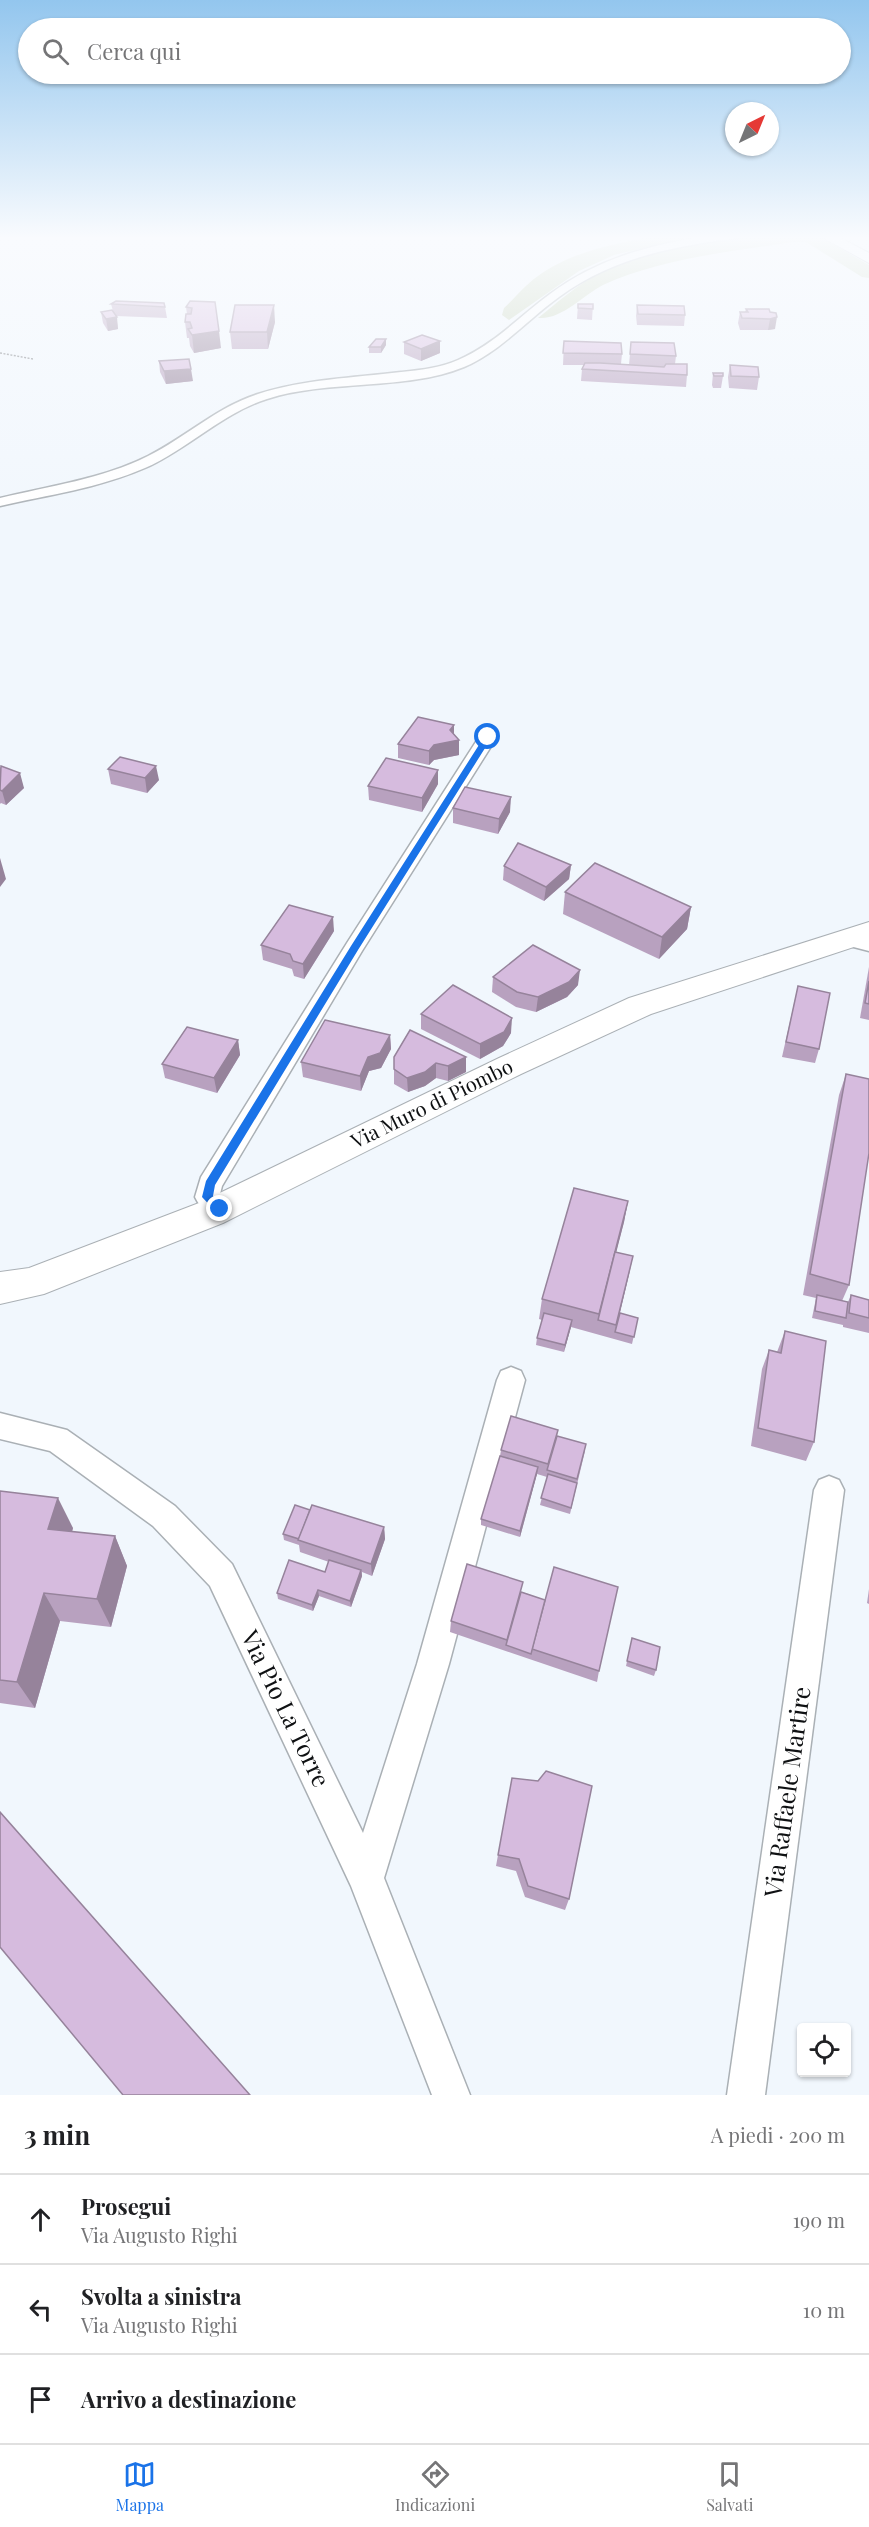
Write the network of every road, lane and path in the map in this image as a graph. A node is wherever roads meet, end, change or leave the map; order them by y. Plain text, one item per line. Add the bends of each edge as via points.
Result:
1 (508, 333) edge
2 (0, 353) edge
3 (33, 359) dead end
4 (0, 502) edge
5 (488, 737) dead end
6 (861, 938) edge
7 (220, 1209) junction
8 (0, 1288) edge
9 (512, 1380) dead end
10 (0, 1426) edge
11 (830, 1490) dead end
12 (366, 1878) junction
13 (451, 2095) edge
14 (746, 2095) edge

1 - 4 street via 480,355 459,365 261,396 229,410 140,465
2 - 3 path
5 - 7 street via 210,1184 207,1197
6 - 7 street, Via Muro di Piombo via 640,1006
7 - 8 street, Via Muro di Piombo via 31,1283
9 - 12 street via 433,1664
10 - 12 street, Via Pio La Torre via 57,1439 164,1516 221,1575
11 - 14 street, Via Raffaele Martire
12 - 13 street, Via Pio La Torre

